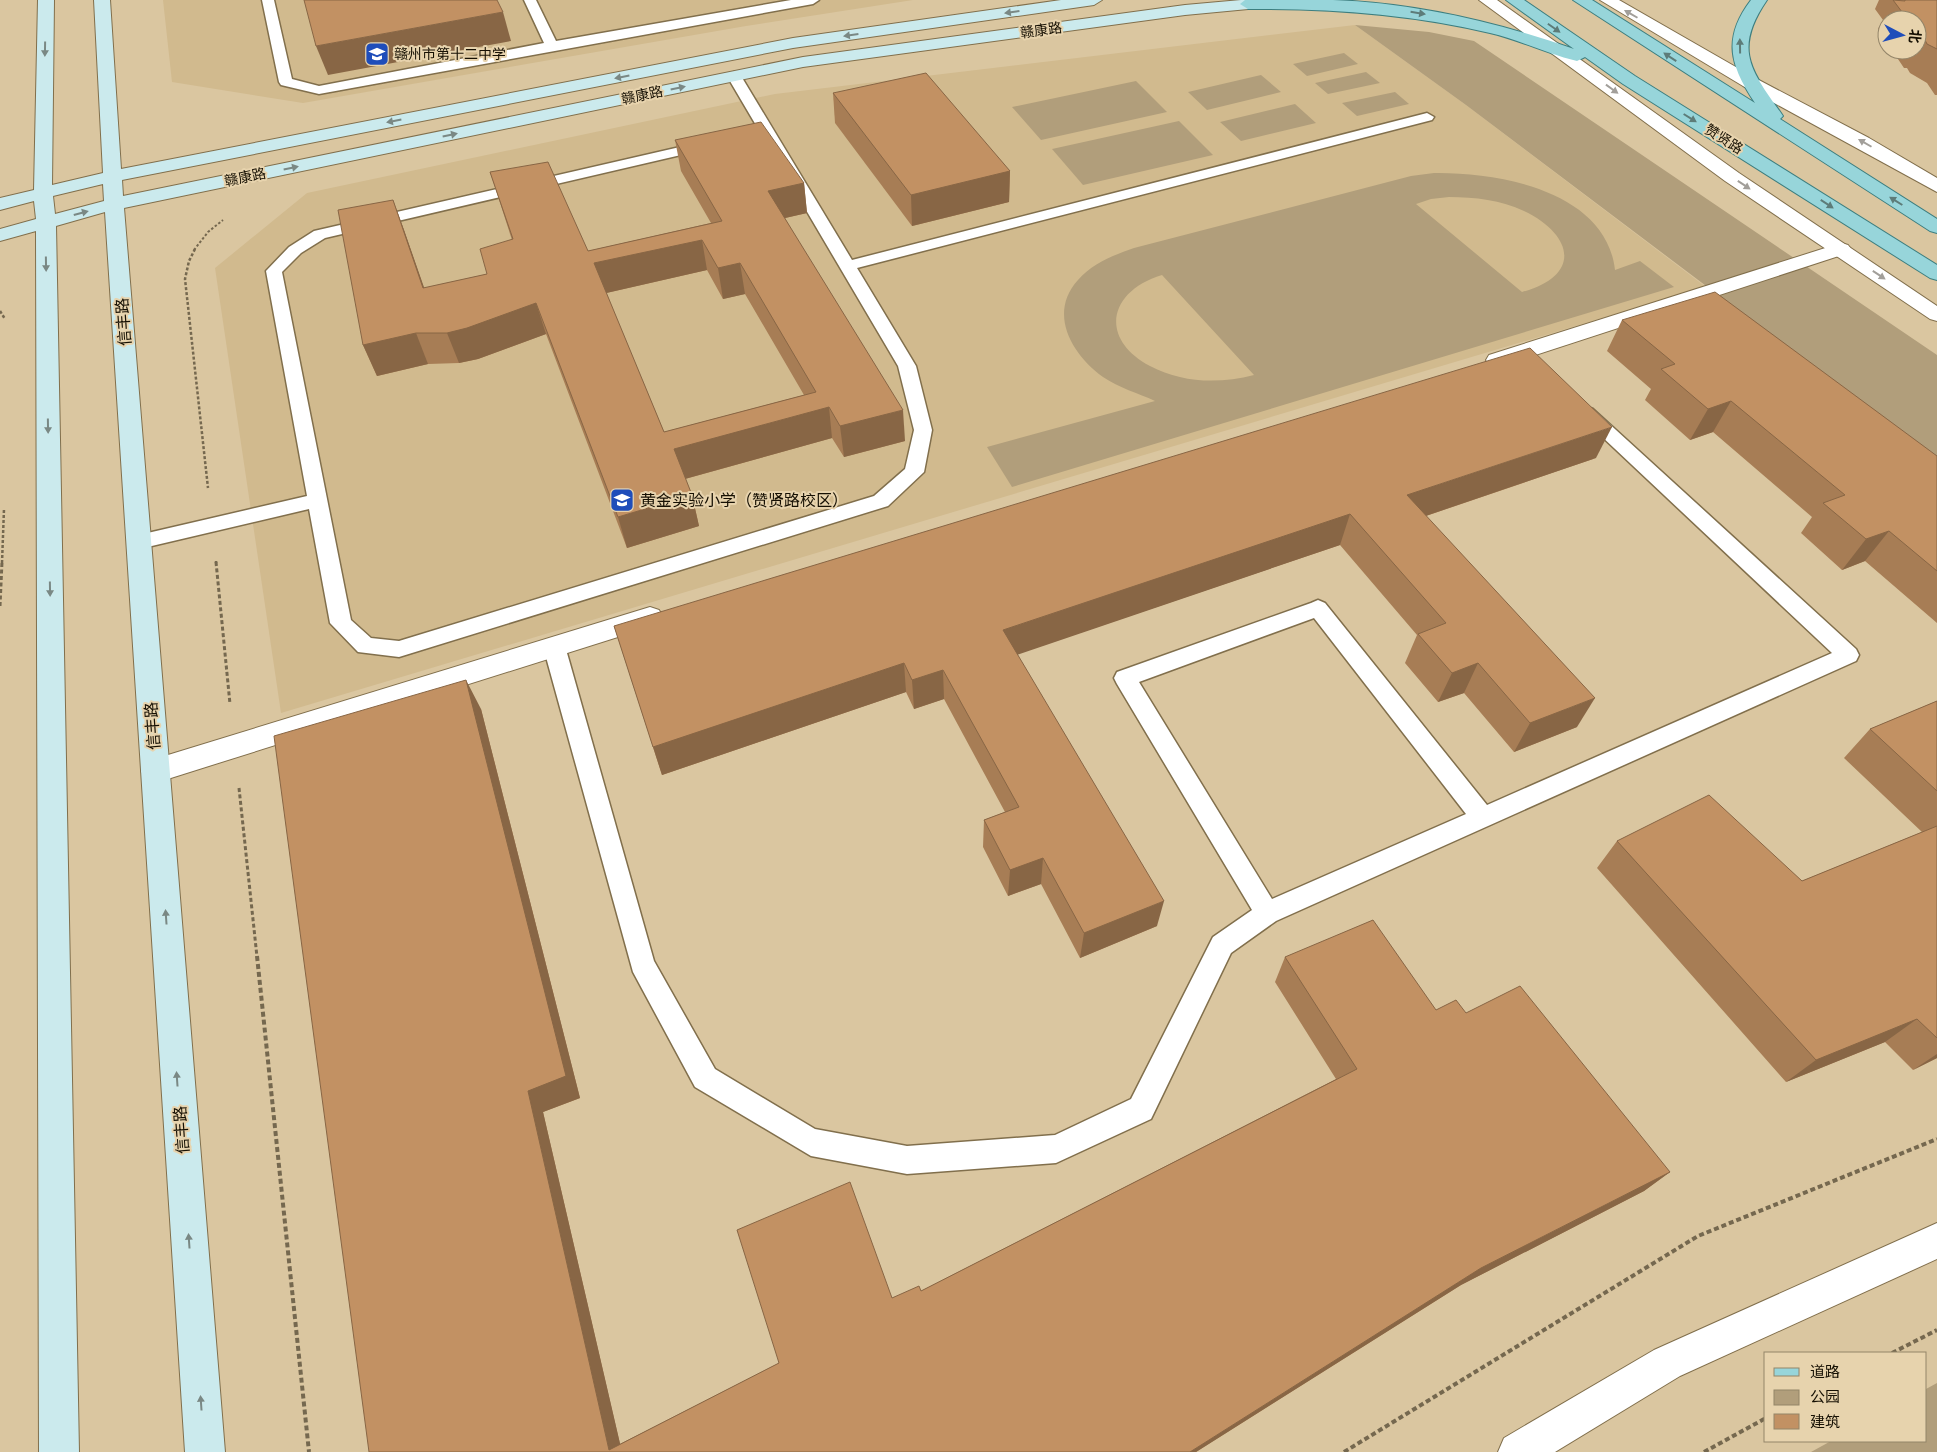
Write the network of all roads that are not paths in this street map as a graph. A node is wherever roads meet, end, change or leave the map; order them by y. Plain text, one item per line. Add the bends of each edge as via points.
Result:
1 (46, 0) edge
2 (102, 0) edge
3 (268, 0) edge
4 (530, 0) edge
5 (813, 0) edge
6 (1094, 0) edge
7 (1291, 0) edge
8 (1487, 0) edge
9 (1514, 0) edge
10 (1581, 0) edge
11 (1608, 0) edge
12 (1759, 0) edge
13 (1248, 4) junction
14 (552, 46) junction
15 (1555, 48) junction
16 (734, 76) junction
17 (1629, 80) junction
18 (1749, 82) junction
19 (1427, 117) dead end
20 (765, 131) junction
21 (746, 136) edge
22 (727, 140) edge
23 (1802, 142) junction
24 (112, 176) junction
25 (1937, 186) edge
26 (43, 193) junction
27 (0, 204) edge
28 (114, 204) junction
29 (46, 222) junction
30 (1937, 227) edge
31 (0, 235) edge
32 (1841, 249) junction
33 (847, 266) junction
34 (1937, 274) edge
35 (1937, 315) edge
36 (1522, 353) junction
37 (1474, 367) edge
38 (1544, 373) edge
39 (1572, 400) edge
40 (317, 500) junction
41 (138, 542) junction
42 (668, 612) edge
43 (554, 646) junction
44 (155, 771) junction
45 (1483, 817) junction
46 (1267, 913) junction
47 (1937, 1241) edge
48 (59, 1452) edge
49 (205, 1452) edge
50 (1518, 1452) edge

1 -> 26 main road
2 - 24 main road, 信丰路
3 - 14 lane via 286,82 320,90
4 - 14 lane
5 - 14 lane
6 -> 24 main road, 赣康路 via 793,43
7 - 13 main road, 赣康路
8 - 15 street
9 -> 17 main road, 赞贤路
23 -> 10 main road
18 -> 11 street
18 -> 12 main road via 1740,56 1741,31 1747,15
13 -> 15 main road via 1316,3 1395,9 1486,26
13 - 16 main road, 赣康路 via 803,62
15 - 17 main road
15 -> 32 street via 1732,177
16 - 20 lane
28 -> 16 main road, 赣康路
17 -> 34 main road, 赞贤路
18 - 23 main road via 1777,122
25 -> 18 street via 1863,142
19 - 33 lane
20 - 21 lane
20 - 33 lane
22 - 40 lane via 320,234 295,250 274,270
30 -> 23 main road
24 - 26 main road, 赣康路
24 - 28 main road, 信丰路
26 - 27 main road, 赣康路
26 - 29 main road
29 -> 28 main road, 赣康路
28 - 41 main road, 信丰路
29 - 31 main road, 赣康路
29 -> 48 main road
32 -> 35 street
32 - 36 street
33 - 40 lane via 907,366 924,430 914,472 881,502 400,649 366,646 340,623
36 - 37 street
36 - 38 lane
39 - 45 lane via 1848,655
40 - 41 lane
41 - 44 main road, 信丰路
42 - 43 street
43 - 44 street
43 - 46 lane via 642,964 705,1078 811,1142 907,1160 1056,1149 1140,1109 1222,945
49 -> 44 main road, 信丰路
45 - 46 lane
45 - 46 lane via 1318,608 1125,678
47 - 50 street via 1667,1363

